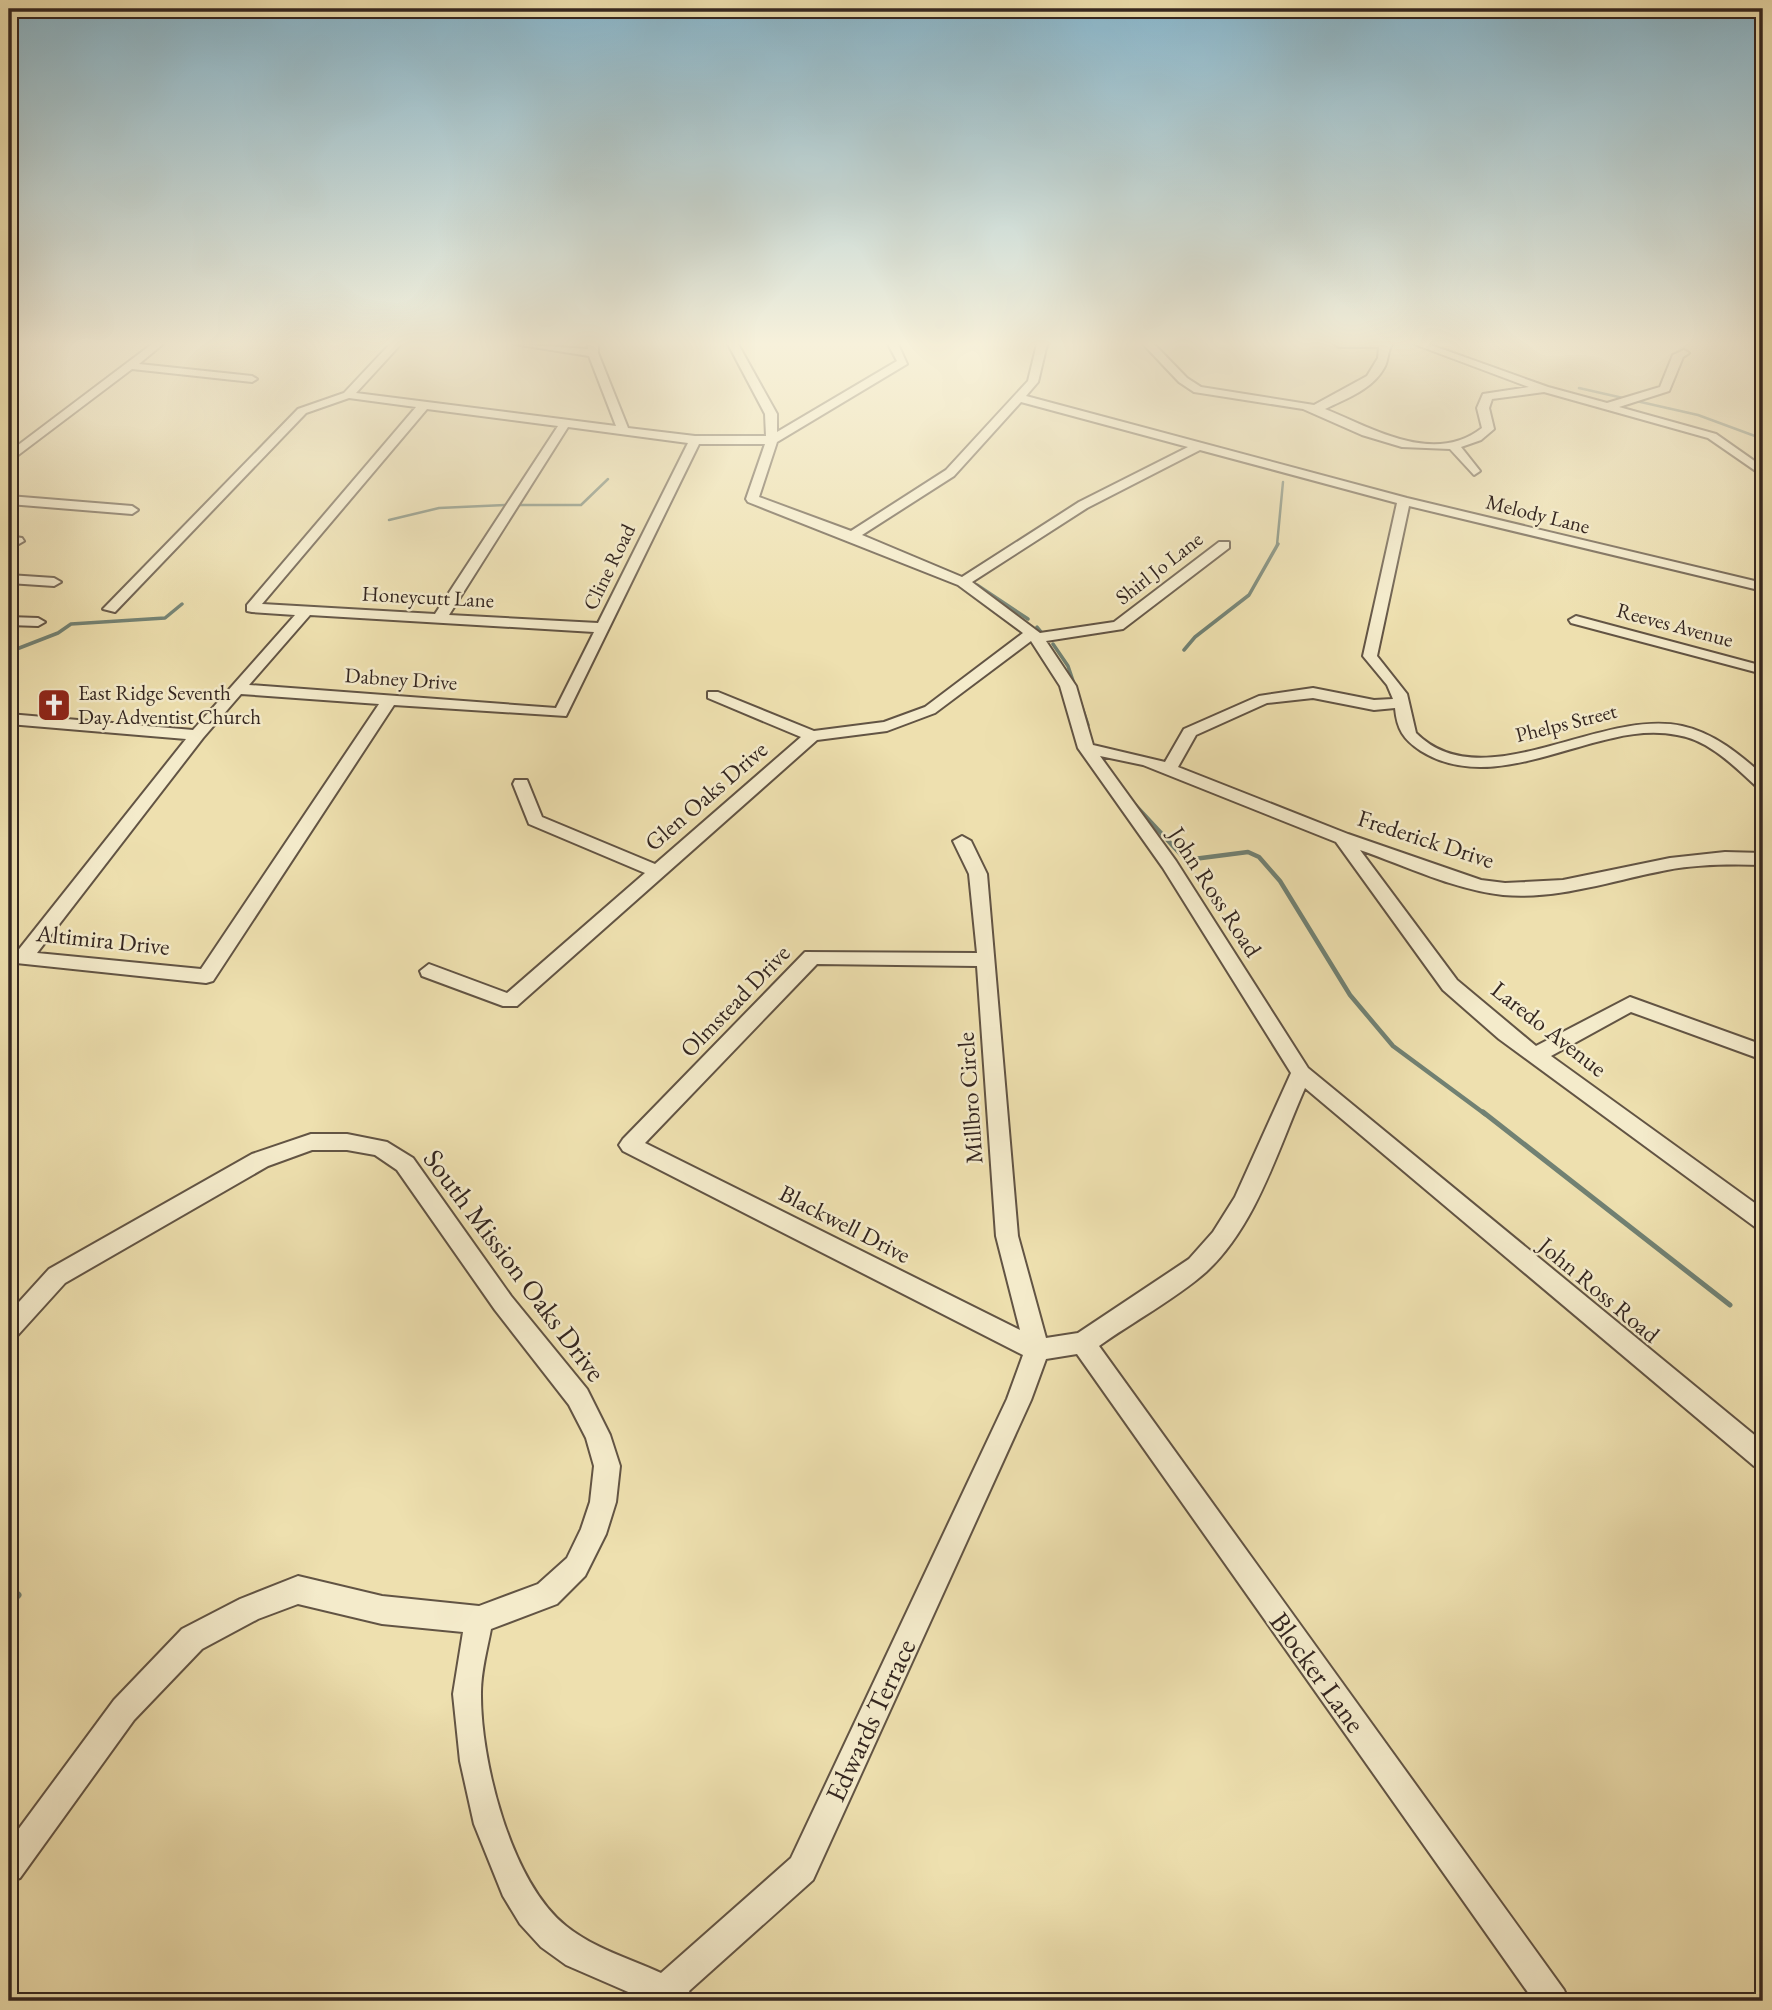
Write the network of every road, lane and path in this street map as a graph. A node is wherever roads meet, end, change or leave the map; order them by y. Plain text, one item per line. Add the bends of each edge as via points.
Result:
1 (29, 438) edge
2 (276, 438) edge
3 (396, 438) edge
4 (556, 438) edge
5 (681, 438) edge
6 (776, 438) edge
7 (983, 438) edge
8 (1172, 438) edge
9 (1382, 438) edge
10 (1477, 438) edge
11 (1715, 438) edge
12 (695, 440) junction
13 (772, 440) junction
14 (1200, 445) junction
15 (1455, 446) junction
16 (15, 448) edge
17 (9, 458) edge
18 (1474, 471) dead end
19 (1763, 472) edge
20 (9, 500) edge
21 (1404, 500) junction
22 (132, 510) dead end
23 (852, 536) junction
24 (1224, 545) dead end
25 (9, 579) edge
26 (54, 582) dead end
27 (963, 582) junction
28 (1763, 587) edge
29 (110, 609) dead end
30 (305, 612) junction
31 (440, 618) junction
32 (1576, 620) dead end
33 (9, 621) edge
34 (38, 622) dead end
35 (603, 628) junction
36 (1035, 636) junction
37 (1763, 670) edge
38 (237, 689) junction
39 (713, 695) dead end
40 (390, 699) junction
41 (1401, 703) junction
42 (561, 713) joint
43 (9, 719) edge
44 (197, 735) junction
45 (812, 736) junction
46 (1086, 748) junction
47 (1168, 770) junction
48 (1763, 783) edge
49 (521, 784) dead end
50 (1342, 838) junction
51 (962, 841) dead end
52 (1763, 859) edge
53 (657, 872) junction
54 (986, 960) junction
55 (429, 971) dead end
56 (1763, 1053) edge
57 (1536, 1055) junction
58 (1301, 1073) junction
59 (630, 1145) joint
60 (1763, 1221) edge
61 (9, 1329) edge
62 (1083, 1343) junction
63 (1037, 1350) junction
64 (1762, 1456) edge
65 (479, 1620) junction
66 (9, 1867) edge
67 (671, 1996) edge
68 (1553, 2001) edge

1 - 16 street
2 - 29 street
3 - 30 street, Honeycutt Lane via 252,608
4 - 31 street
5 - 12 street
6 - 13 street
7 - 23 street via 950,473
8 - 14 street, Melody Lane
9 - 15 street
10 - 15 street
11 - 19 street
12 - 13 street
12 - 35 street, Cline Road
13 - 23 street, John Ross Road via 752,499
14 - 21 street, Melody Lane
14 - 27 street via 1083,505
15 - 18 street
16 - 17 street
20 - 22 street
21 - 28 street, Melody Lane
21 - 41 street, Phelps Street via 1370,656 1399,693
23 - 27 street, John Ross Road
24 - 36 street, Shirl Jo Lane via 1118,626
25 - 26 street
27 - 36 street, John Ross Road
30 - 31 street, Honeycutt Lane
30 - 38 street, Altimira Drive
31 - 35 street, Honeycutt Lane
32 - 37 street, Reeves Avenue
33 - 34 street
35 - 42 street, Cline Road
36 - 45 street via 930,710 887,726
36 - 46 street, John Ross Road via 1068,686
38 - 40 street, Dabney Drive
38 - 44 street, Altimira Drive
39 - 45 street
40 - 42 street, Dabney Drive
40 - 44 street, Altimira Drive via 206,976 23,958
41 - 47 street via 1374,705 1313,693 1264,699 1190,732
41 - 48 street, Phelps Street via 1409,736 1448,758 1479,762 1536,755 1650,726 1697,735
43 - 44 street
45 - 53 street, Glen Oaks Drive
46 - 47 street, Frederick Drive via 1148,761
46 - 58 street, John Ross Road via 1170,865
47 - 50 street, Frederick Drive
49 - 53 street via 535,820
50 - 52 street, Frederick Drive via 1479,885 1505,889 1563,886 1670,864
50 - 57 street, Laredo Avenue via 1450,985
51 - 54 street, Millbro Circle via 978,874
53 - 55 street, Glen Oaks Drive via 510,1001
54 - 59 street, Olmstead Drive via 812,957
54 - 63 street, Millbro Circle via 1007,1236
56 - 57 street via 1630,1004
57 - 60 street, Laredo Avenue
58 - 62 street via 1244,1200 1221,1239 1197,1266
58 - 64 street, John Ross Road
59 - 63 street, Blackwell Drive
61 - 65 street, South Mission Oaks Drive via 57,1276 260,1160 311,1142 347,1142 391,1153 405,1164 503,1303 579,1397 607,1466 603,1502 576,1567 547,1594
62 - 63 street
62 - 68 street, Blocker Lane
63 - 67 street, Edwards Terrace via 802,1869
65 - 66 street via 382,1610 298,1590 192,1639 124,1710
65 - 67 street, Edwards Terrace via 467,1690 475,1776 490,1834 530,1914 575,1954

